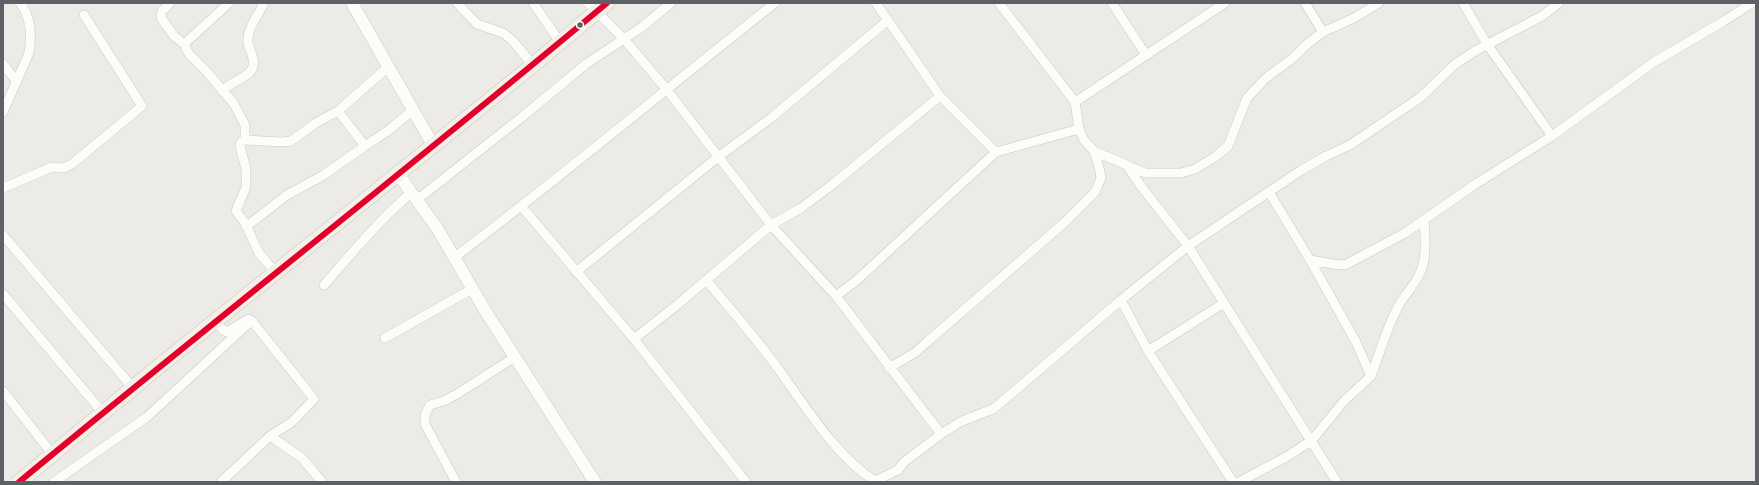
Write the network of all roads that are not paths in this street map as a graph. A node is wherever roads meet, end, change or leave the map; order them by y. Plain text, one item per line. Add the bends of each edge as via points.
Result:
1 (20, 3) edge
2 (170, 3) edge
3 (229, 3) edge
4 (264, 3) edge
5 (457, 3) edge
6 (533, 3) edge
7 (671, 3) edge
8 (775, 3) edge
9 (876, 3) edge
10 (999, 3) edge
11 (1112, 3) edge
12 (1225, 3) edge
13 (1305, 3) edge
14 (1379, 3) edge
15 (1463, 3) edge
16 (1559, 3) edge
17 (1752, 3) edge
18 (355, 4) edge
19 (597, 6) edge
20 (84, 16) dead end
21 (887, 21) junction
22 (1323, 32) junction
23 (624, 39) junction
24 (560, 42) junction
25 (184, 44) junction
26 (1487, 44) junction
27 (1146, 55) junction
28 (3, 64) edge
29 (533, 65) junction
30 (388, 67) junction
31 (17, 82) junction
32 (667, 90) junction
33 (222, 91) junction
34 (940, 96) junction
35 (1075, 102) junction
36 (412, 110) junction
37 (338, 111) junction
38 (3, 112) edge
39 (1079, 129) junction
40 (1552, 136) junction
41 (245, 140) junction
42 (434, 145) junction
43 (365, 146) junction
44 (1094, 151) junction
45 (996, 152) junction
46 (718, 157) junction
47 (1127, 165) junction
48 (398, 174) junction
49 (3, 188) edge
50 (1269, 192) junction
51 (415, 196) junction
52 (522, 207) junction
53 (1424, 219) junction
54 (247, 226) junction
55 (771, 226) junction
56 (3, 236) edge
57 (1188, 246) junction
58 (455, 257) junction
59 (1310, 260) junction
60 (275, 272) junction
61 (576, 272) junction
62 (707, 281) junction
63 (324, 285) dead end
64 (472, 289) junction
65 (3, 294) edge
66 (836, 296) junction
67 (1121, 300) junction
68 (1224, 304) junction
69 (216, 321) junction
70 (252, 321) junction
71 (385, 338) dead end
72 (634, 339) junction
73 (1148, 351) junction
74 (515, 357) junction
75 (890, 368) junction
76 (1371, 376) junction
77 (133, 388) junction
78 (3, 391) edge
79 (103, 414) junction
80 (941, 434) junction
81 (270, 436) junction
82 (1312, 440) junction
83 (53, 455) junction
84 (22, 481) edge
85 (874, 481) edge
86 (54, 482) edge
87 (221, 482) edge
88 (322, 482) edge
89 (456, 482) edge
90 (595, 482) edge
91 (746, 482) edge
92 (1233, 482) edge
93 (1239, 482) edge
94 (1337, 482) edge

1 - 31 street via 28,15 31,42
2 - 25 street via 162,11 161,18 174,36
3 - 25 street
4 - 33 street via 248,38 254,64 252,69
5 - 29 street via 477,24 503,33 512,40
6 - 24 street
7 - 23 street
8 - 32 street
9 - 21 street
10 - 35 street
11 - 27 street
12 - 27 street
13 - 22 street
14 - 22 street
15 - 26 street
16 - 26 street via 1542,16
17 - 40 street via 1654,62
18 - 30 street
19 - 23 street
19 - 24 main road
20 - 49 street via 142,106 72,164 64,168 52,167
21 - 34 street
21 - 46 street via 771,118
22 - 47 street via 1266,78 1247,98 1228,146 1215,158 1181,173 1144,173
23 - 32 street
23 - 51 street via 586,64 522,117
24 - 29 main road
25 - 33 street via 189,54
26 - 40 street
26 - 50 street via 1454,65 1421,97 1350,145 1326,156
27 - 35 street
28 - 31 street
29 - 42 main road
30 - 36 street
30 - 37 street
31 - 38 street
32 - 46 street
32 - 52 street
33 - 41 street via 234,104 243,120 246,129
34 - 45 street
34 - 55 street via 833,184
35 - 39 street
36 - 42 street
36 - 43 street
37 - 41 street via 291,141
37 - 43 street
39 - 44 street via 1084,140
39 - 45 street
40 - 53 street
41 - 54 street via 240,146 246,169 246,187 236,208
42 - 48 main road
43 - 54 street via 322,176 287,195
44 - 47 street
44 - 75 street via 1101,178 1095,192 1064,223 961,314 916,352
45 - 66 street via 857,280
46 - 55 street
46 - 61 street
47 - 57 street
48 - 51 street
48 - 60 main road
50 - 57 street
50 - 59 street
51 - 58 street
51 - 63 street via 392,209
52 - 58 street
52 - 61 street
53 - 59 street via 1347,264
53 - 76 street via 1423,265 1398,307 1384,337
54 - 60 street via 255,246
55 - 62 street
55 - 66 street
56 - 77 street
57 - 67 street
57 - 68 street
58 - 64 street
59 - 76 street via 1356,342
60 - 69 main road
61 - 72 street
62 - 72 street
62 - 85 street via 767,353 825,432 860,472
64 - 71 street
64 - 74 street
65 - 79 street
66 - 75 street
67 - 73 street
67 - 80 street via 993,409 962,421
68 - 73 street
68 - 82 street
69 - 70 street via 227,332 244,320
69 - 77 main road
70 - 81 street via 314,399 292,422
70 - 86 street via 147,417
72 - 91 street
73 - 92 street
74 - 89 street via 457,394 430,405 425,414 425,424
74 - 90 street
75 - 80 street
76 - 82 street via 1344,401
77 - 79 main road
78 - 83 street
79 - 83 main road
80 - 85 street via 904,462 898,470
81 - 87 street
81 - 88 street via 302,458
82 - 93 street
82 - 94 street
83 - 84 main road

